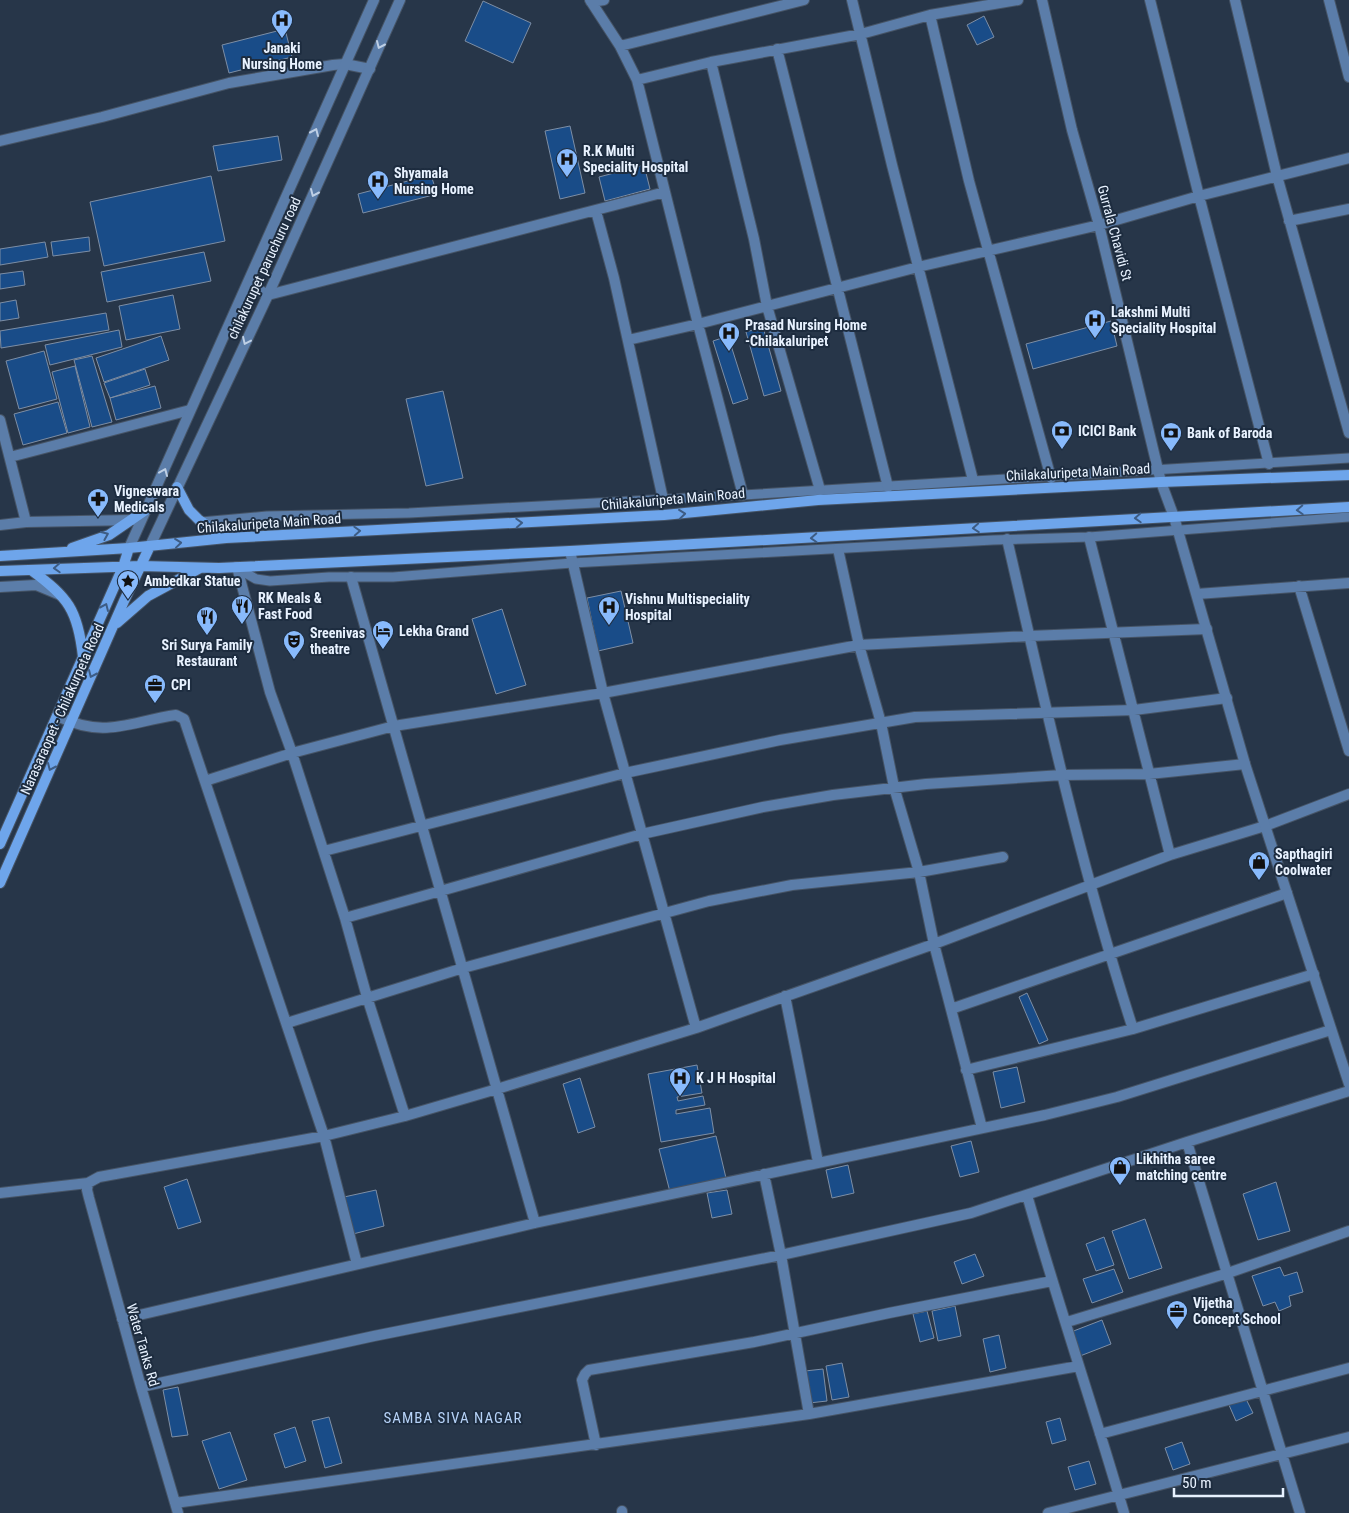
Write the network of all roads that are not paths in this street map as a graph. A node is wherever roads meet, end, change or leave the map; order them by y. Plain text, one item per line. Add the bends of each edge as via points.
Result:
1 (374, 0) edge
2 (400, 0) edge
3 (604, 0) edge
4 (804, 0) edge
5 (852, 0) edge
6 (1018, 0) edge
7 (1042, 0) edge
8 (1150, 0) edge
9 (1235, 0) edge
10 (1329, 0) edge
11 (591, 1) edge
12 (930, 16) junction
13 (861, 34) junction
14 (620, 46) junction
15 (777, 50) junction
16 (710, 62) junction
17 (345, 64) junction
18 (370, 68) junction
19 (1349, 77) edge
20 (637, 80) junction
21 (0, 141) edge
22 (1349, 158) edge
23 (1277, 176) junction
24 (665, 192) junction
25 (1199, 196) junction
26 (1349, 209) edge
27 (596, 211) junction
28 (1289, 221) junction
29 (1099, 225) junction
30 (988, 250) junction
31 (918, 267) junction
32 (248, 284) junction
33 (837, 288) junction
34 (268, 295) junction
35 (768, 306) junction
36 (698, 324) junction
37 (628, 340) junction
38 (190, 410) junction
39 (0, 420) edge
40 (1349, 433) edge
41 (10, 457) junction
42 (1349, 458) edge
43 (1270, 464) junction
44 (1349, 475) edge
45 (1160, 476) junction
46 (1051, 478) junction
47 (973, 480) junction
48 (177, 487) junction
49 (888, 487) junction
50 (820, 490) junction
51 (743, 495) junction
52 (664, 499) junction
53 (1349, 507) edge
54 (147, 510) junction
55 (1174, 517) junction
56 (1349, 517) edge
57 (133, 520) junction
58 (26, 522) junction
59 (202, 522) junction
60 (0, 525) edge
61 (1178, 531) junction
62 (1089, 536) junction
63 (226, 538) junction
64 (1007, 540) junction
65 (150, 546) junction
66 (129, 548) junction
67 (838, 549) junction
68 (570, 551) junction
69 (60, 552) junction
70 (0, 556) edge
71 (572, 563) junction
72 (142, 566) junction
73 (123, 567) junction
74 (201, 567) junction
75 (235, 567) junction
76 (31, 570) junction
77 (0, 572) edge
78 (351, 577) junction
79 (1349, 583) edge
80 (1299, 586) junction
81 (0, 587) edge
82 (1198, 594) junction
83 (61, 595) junction
84 (113, 626) junction
85 (1207, 629) junction
86 (1114, 633) junction
87 (1029, 636) junction
88 (860, 645) junction
89 (83, 658) junction
90 (603, 693) junction
91 (1227, 698) junction
92 (1134, 710) junction
93 (1048, 713) junction
94 (57, 716) junction
95 (71, 722) junction
96 (881, 723) junction
97 (394, 726) junction
98 (1349, 751) edge
99 (292, 753) junction
100 (1245, 764) junction
101 (625, 773) junction
102 (1149, 774) junction
103 (1062, 775) junction
104 (205, 781) junction
105 (894, 787) junction
106 (1349, 794) edge
107 (422, 826) junction
108 (1265, 826) junction
109 (642, 834) junction
110 (0, 844) edge
111 (324, 851) junction
112 (1170, 856) junction
113 (1002, 857) dead end
114 (920, 872) junction
115 (0, 883) edge
116 (1091, 886) junction
117 (441, 891) junction
118 (1287, 893) junction
119 (664, 912) junction
120 (346, 918) junction
121 (934, 944) junction
122 (1109, 955) junction
123 (463, 968) junction
124 (1314, 974) junction
125 (785, 996) junction
126 (367, 997) junction
127 (951, 1009) junction
128 (287, 1023) junction
129 (696, 1028) junction
130 (1133, 1029) junction
131 (1331, 1030) junction
132 (966, 1070) junction
133 (1349, 1084) edge
134 (497, 1089) junction
135 (1349, 1091) edge
136 (405, 1116) junction
137 (982, 1128) junction
138 (324, 1136) junction
139 (1187, 1142) junction
140 (818, 1162) junction
141 (764, 1174) junction
142 (88, 1183) junction
143 (0, 1193) edge
144 (1027, 1195) junction
145 (535, 1223) junction
146 (1349, 1232) edge
147 (781, 1255) junction
148 (357, 1264) junction
149 (1228, 1273) junction
150 (1052, 1281) junction
151 (122, 1320) junction
152 (1066, 1322) junction
153 (796, 1334) junction
154 (1079, 1366) junction
155 (1349, 1368) edge
156 (141, 1387) junction
157 (1264, 1391) junction
158 (809, 1414) junction
159 (1100, 1434) junction
160 (1349, 1437) edge
161 (596, 1445) junction
162 (1283, 1453) junction
163 (1119, 1495) junction
164 (177, 1508) edge
165 (1048, 1513) edge
166 (1124, 1513) edge
167 (1300, 1513) edge

1 - 17 street, chilakurupet paruchuru road
2 -> 18 street, chilakurupet paruchuru road
3 - 11 street
4 - 14 street
5 - 13 street
6 - 12 street
7 - 29 street, Gurrala Chavidi St via 1072,130
8 - 25 street
9 - 23 street
10 - 19 street
11 - 14 street
12 - 13 street
12 - 30 street
13 - 15 street
13 - 31 street
14 - 20 street
15 - 16 street
15 - 33 street
16 - 20 street
16 - 35 street
17 - 18 street
17 - 21 street via 229,83
32 -> 17 street, chilakurupet paruchuru road
18 -> 34 street, chilakurupet paruchuru road
20 - 24 street
22 - 23 street
23 - 25 street
23 - 28 street
24 - 27 street
24 - 36 street
25 - 29 street
25 - 43 street
26 - 28 street
27 - 34 street
27 - 37 street
28 - 40 street
29 - 30 street
29 - 45 street, Gurrala Chavidi St
30 - 31 street
30 - 46 street
31 - 33 street
31 - 47 street
32 - 34 street
32 - 38 street, chilakurupet paruchuru road
33 - 35 street
33 - 49 street
34 -> 48 street, chilakurupet paruchuru road
35 - 36 street
35 - 50 street
36 - 37 street
36 - 51 street
37 - 52 street
38 - 41 street
54 -> 38 street, chilakurupet paruchuru road
39 - 41 street
41 - 58 street
42 - 43 lane
43 - 45 lane
44 - 45 main road, Chilakaluripeta Main Road
45 - 46 lane
45 - 55 street, Gurrala Chavidi St
63 -> 45 main road, Chilakaluripeta Main Road via 664,515 818,500
46 - 47 lane
47 - 49 lane
48 - 59 main road via 189,510
48 - 65 street, chilakurupet paruchuru road
49 - 50 lane
50 - 51 lane
51 - 52 lane
52 - 59 lane via 267,516
53 -> 55 main road
54 - 57 main road
54 - 66 street, chilakurupet paruchuru road
55 - 61 street, Gurrala Chavidi St
55 -> 68 main road
56 - 61 lane
57 - 58 street
69 -> 57 main road via 109,535
58 - 60 street
59 - 63 main road
61 - 62 lane
61 - 82 street, Gurrala Chavidi St
62 - 64 lane
62 - 86 street
65 -> 63 main road, Chilakaluripeta Main Road
64 - 67 lane
64 - 87 street
65 - 66 main road, Chilakaluripeta Main Road
65 - 72 main road, Narasaraopet - Chilakurpeta Road
66 - 69 main road, Chilakaluripeta Main Road
66 - 73 main road, Narasaraopet - Chilakurpeta Road
67 - 71 lane
67 - 88 street
68 - 71 street
68 - 75 main road
69 - 70 main road, Chilakaluripeta Main Road
71 - 78 lane
71 - 90 street
72 - 73 main road
72 - 74 main road
72 - 84 main road, Narasaraopet - Chilakurpeta Road
73 -> 76 main road
89 -> 73 main road, Narasaraopet - Chilakurpeta Road
74 - 75 main road
74 - 84 main road via 148,596
75 - 78 lane via 256,580
75 - 99 street via 270,692
76 - 77 main road
76 - 83 main road
78 - 97 street
79 - 80 street
80 - 82 street
80 - 98 street
81 - 83 street via 36,585
82 - 85 street, Gurrala Chavidi St
83 - 89 main road via 74,613
84 -> 95 main road, Narasaraopet - Chilakurpeta Road
85 - 86 street
85 - 91 street, Gurrala Chavidi St
86 - 87 street
86 - 92 street
87 - 88 street
87 - 93 street
88 - 90 street
88 - 96 street
89 - 94 main road, Narasaraopet - Chilakurpeta Road
90 - 97 street
90 - 101 street
91 - 92 street
91 - 100 street, Gurrala Chavidi St
92 - 93 street
92 - 102 street
93 - 96 street via 915,717
93 - 103 street
94 - 95 street
94 - 110 main road, Narasaraopet - Chilakurpeta Road
95 - 104 street via 100,729 180,716 184,719
95 -> 115 main road, Narasaraopet - Chilakurpeta Road
96 - 101 street via 780,740
96 - 105 street
97 - 99 street
97 - 107 street
99 - 104 street
99 - 111 street
100 - 102 street
100 - 108 street, Gurrala Chavidi St
101 - 107 street
101 - 109 street
102 - 103 street
102 - 112 street
103 - 105 street
103 - 116 street
104 - 128 street
105 - 109 street via 762,807
105 - 114 street
106 - 108 street
107 - 111 street
107 - 117 street
108 - 112 street
108 - 118 street, Gurrala Chavidi St
109 - 117 street
109 - 119 street
111 - 120 street
112 - 116 street
113 - 114 street
114 - 119 street via 792,885
114 - 121 street
116 - 121 street
116 - 122 street
117 - 120 street
117 - 123 street
118 - 122 street
118 - 124 street, Gurrala Chavidi St
119 - 123 street
119 - 129 street
120 - 126 street
121 - 125 street
121 - 127 street
122 - 127 street
122 - 130 street
123 - 126 street
123 - 134 street
124 - 130 street
124 - 131 street, Gurrala Chavidi St
125 - 129 street
125 - 140 street
126 - 128 street
126 - 136 street
127 - 132 street
128 - 138 street
129 - 134 street
130 - 132 street
131 - 133 street, Gurrala Chavidi St
131 - 137 street via 1117,1097
132 - 137 street
134 - 136 street
134 - 145 street
135 - 139 street
136 - 138 street
137 - 140 street
138 - 142 street via 99,1177
138 - 148 street
139 - 144 street
139 - 149 street
140 - 141 street
141 - 145 street
141 - 147 street
142 - 143 street
142 - 151 street, Water Tanks Rd via 87,1190
144 - 147 street via 971,1213
144 - 150 street
145 - 148 street
146 - 149 street
147 - 153 street
147 - 156 street via 374,1336
148 - 151 street
149 - 152 street
149 - 157 street
150 - 152 street
150 - 153 street
151 - 156 street, Water Tanks Rd
152 - 154 street
153 - 158 street
153 - 161 street via 589,1370 582,1380
154 - 158 street
154 - 159 street
155 - 157 street
156 - 164 street, Water Tanks Rd
157 - 159 street
157 - 162 street
158 - 161 street
159 - 163 street
160 - 162 street
161 - 164 street
162 - 163 street
162 - 167 street
163 - 165 street
163 - 166 street

